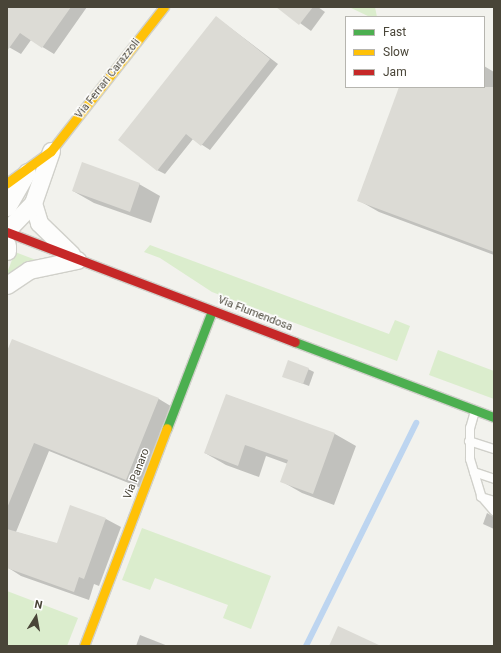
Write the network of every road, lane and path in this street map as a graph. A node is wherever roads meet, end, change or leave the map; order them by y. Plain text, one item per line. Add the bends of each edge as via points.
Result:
1 (164, 7) edge
2 (51, 152) junction
3 (28, 170) junction
4 (7, 183) edge
5 (33, 203) junction
6 (7, 207) edge
7 (7, 231) edge
8 (7, 245) edge
9 (7, 251) edge
10 (77, 260) junction
11 (7, 285) edge
12 (212, 311) junction
13 (475, 410) junction
14 (494, 417) edge
15 (470, 441) junction
16 (494, 450) edge
17 (474, 472) junction
18 (494, 479) edge
19 (481, 496) junction
20 (494, 501) edge
21 (494, 512) edge
22 (84, 646) edge

1 - 2 street, Via Ferrari Carazzoli
2 - 3 street, Via Ferrari Carazzoli
2 - 5 street, Via Ferrari Carazzoli
3 - 4 street, Via Ferrari Carazzoli
3 - 6 street, Via Ferrari Carazzoli
5 - 7 street, Via Ferrari Carazzoli
5 - 10 street via 39,223
7 - 10 street, Via Flumendosa
8 - 9 street
10 - 11 street via 29,270
10 - 12 street, Via Flumendosa
12 - 13 street, Via Flumendosa
12 - 22 street, Via Panaro
13 - 14 street, Via Flumendosa
13 - 15 lane via 470,428
15 - 16 lane
15 - 17 lane
17 - 18 lane
17 - 19 lane
19 - 20 lane
19 - 21 lane

